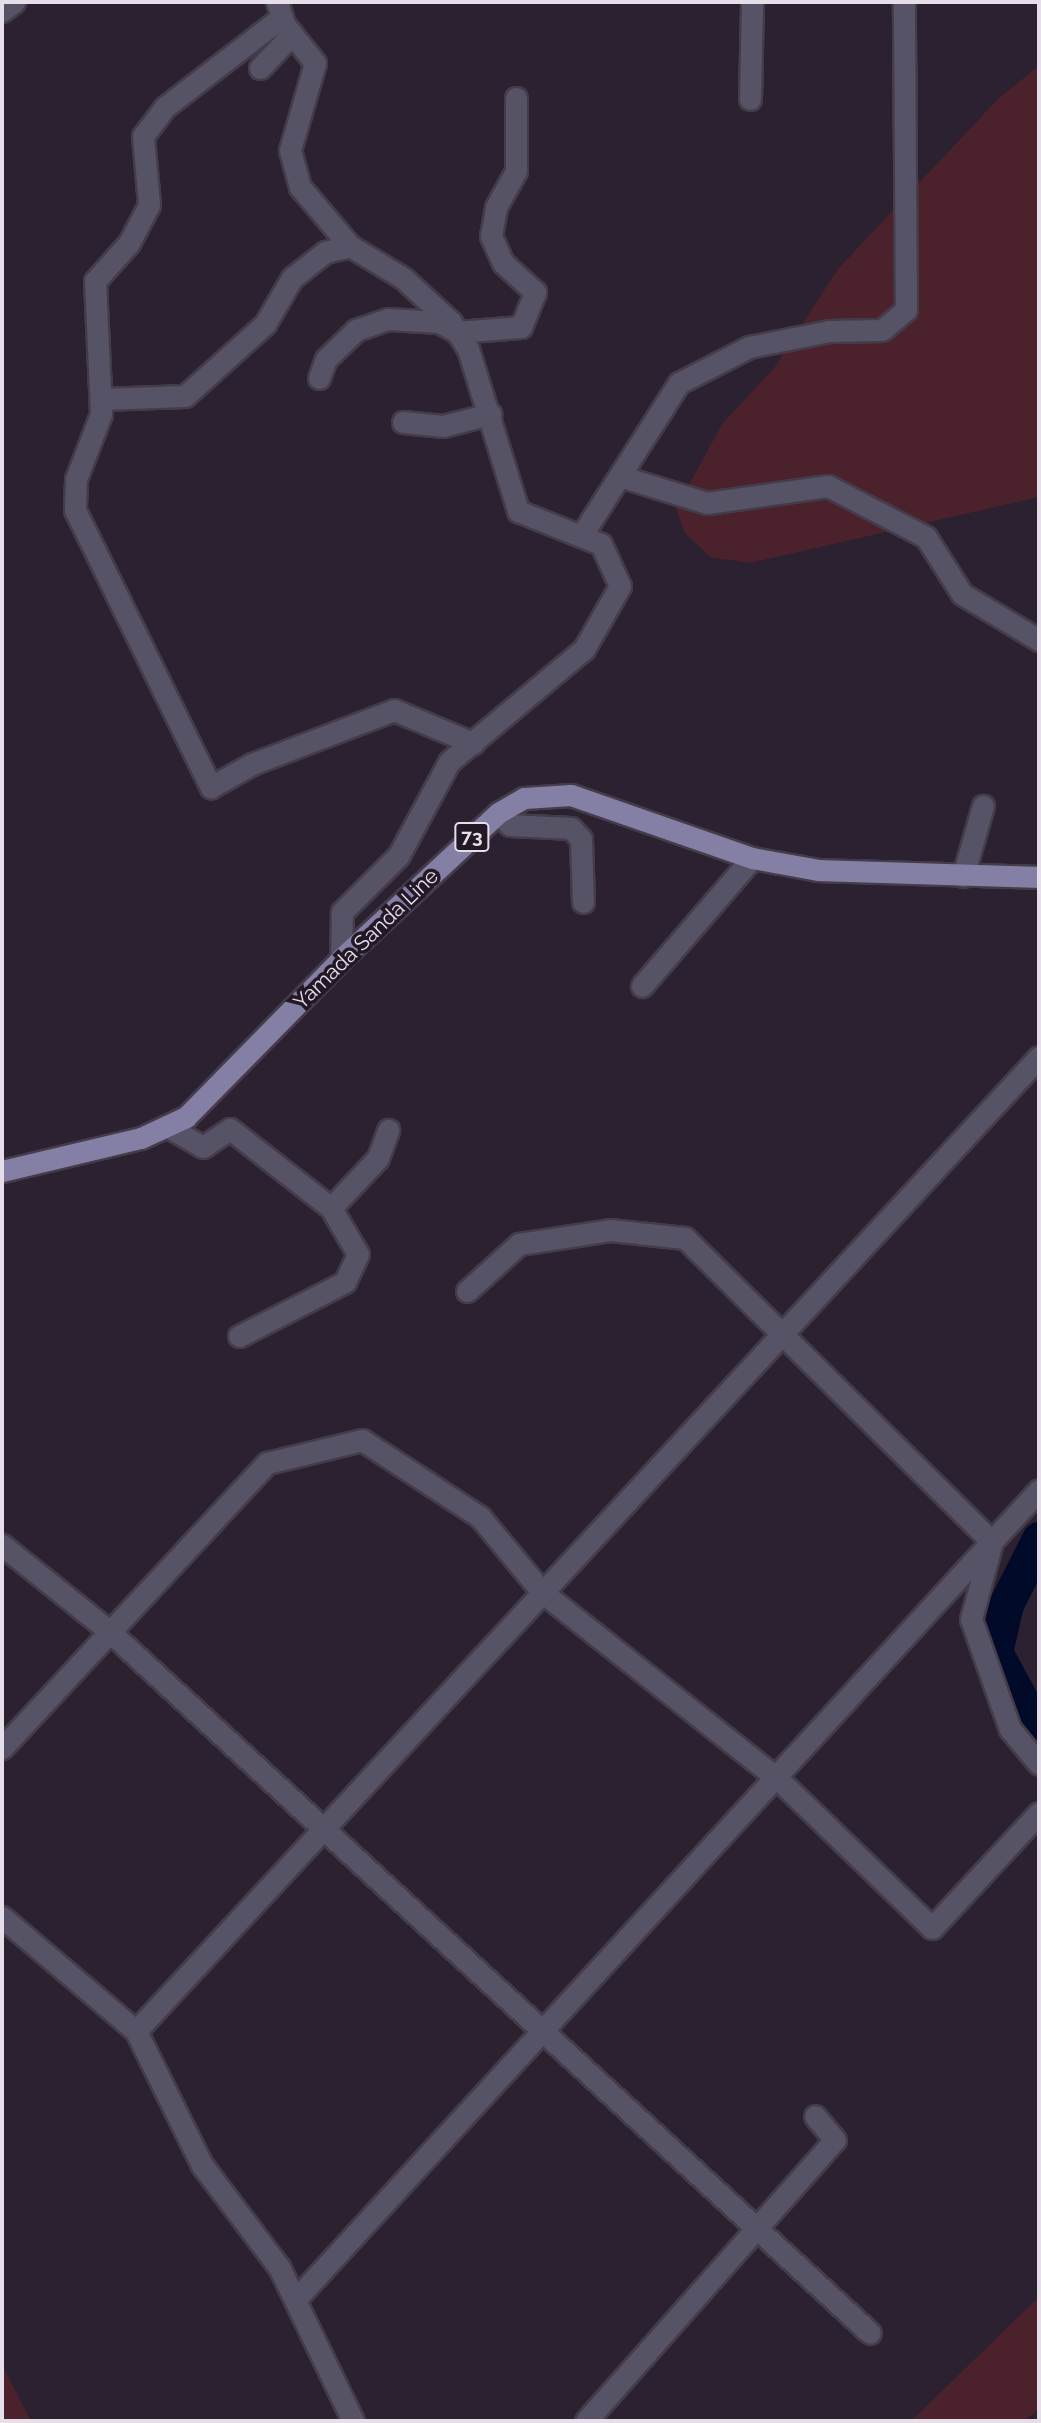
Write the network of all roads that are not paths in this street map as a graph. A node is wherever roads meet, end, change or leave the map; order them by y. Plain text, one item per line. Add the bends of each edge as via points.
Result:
1 (14, 2) edge
2 (752, 2) edge
3 (904, 2) edge
4 (2, 11) edge
5 (284, 17) edge
6 (260, 68) dead end
7 (516, 98) dead end
8 (750, 99) dead end
9 (350, 246) junction
10 (457, 331) junction
11 (319, 378) dead end
12 (102, 399) junction
13 (490, 414) junction
14 (402, 422) dead end
15 (623, 477) junction
16 (583, 533) junction
17 (1039, 640) edge
18 (473, 743) junction
19 (983, 807) dead end
20 (498, 813) junction
21 (751, 858) junction
22 (963, 876) junction
23 (1039, 877) edge
24 (583, 902) dead end
25 (341, 959) junction
26 (642, 986) dead end
27 (1039, 1057) edge
28 (168, 1127) junction
29 (388, 1130) dead end
30 (2, 1171) edge
31 (331, 1208) junction
32 (467, 1291) dead end
33 (239, 1336) dead end
34 (780, 1337) junction
35 (1039, 1490) edge
36 (992, 1542) junction
37 (2, 1545) edge
38 (542, 1592) junction
39 (109, 1631) junction
40 (2, 1748) edge
41 (1039, 1764) edge
42 (777, 1778) junction
43 (1039, 1813) edge
44 (325, 1830) junction
45 (2, 1917) edge
46 (545, 2030) junction
47 (136, 2031) junction
48 (815, 2116) dead end
49 (756, 2226) junction
50 (295, 2300) junction
51 (870, 2333) dead end
52 (353, 2421) edge
53 (586, 2421) edge

1 - 4 street
2 - 8 street
3 - 15 street via 906,310 882,330 829,331 748,347 679,383
5 - 6 street
5 - 9 street via 315,63 294,126 293,162 315,211
5 - 12 street via 165,107 143,136 149,205 130,243 95,281 93,329
7 - 10 street via 516,171 496,207 491,236 503,263 535,292 521,327
9 - 10 street via 403,278
9 - 12 street via 326,252 292,278 265,324 185,396
10 - 11 street via 439,322 388,319 356,330 326,359
10 - 13 street
12 - 18 street via 76,479 75,510 211,787 252,764 394,710
13 - 14 street via 443,426
13 - 16 street via 517,511 547,527
15 - 16 street
15 - 17 street via 707,503 828,486 926,537 962,594
16 - 18 street via 611,558 620,586 606,618 584,649
18 - 25 street via 430,787 399,855 342,912
19 - 22 street
20 - 21 main road, Yamada Sanda Line / 73 via 524,798 571,795
20 - 24 street via 510,824 571,828 581,839
20 - 25 main road, Yamada Sanda Line / 73
21 - 22 main road, Yamada Sanda Line / 73 via 870,874
21 - 26 street
22 - 23 main road, Yamada Sanda Line / 73
25 - 28 main road, Yamada Sanda Line / 73 via 202,1104
27 - 34 street
28 - 30 main road, Yamada Sanda Line / 73
28 - 31 street via 203,1147 230,1129
29 - 31 street via 378,1158
31 - 33 street via 358,1254 345,1282
32 - 34 street via 519,1244 610,1230 685,1238
34 - 36 street
34 - 38 street
35 - 36 street
36 - 41 street via 971,1619 1010,1729
36 - 42 street
37 - 39 street
38 - 39 street via 480,1517 362,1440 267,1463
38 - 42 street
38 - 44 street
39 - 40 street
39 - 44 street
42 - 43 street via 932,1928
42 - 46 street
44 - 46 street
44 - 47 street
45 - 47 street
46 - 49 street
46 - 50 street
47 - 50 street via 202,2165 279,2267
48 - 49 street via 835,2140
49 - 51 street
49 - 53 street
50 - 52 street

